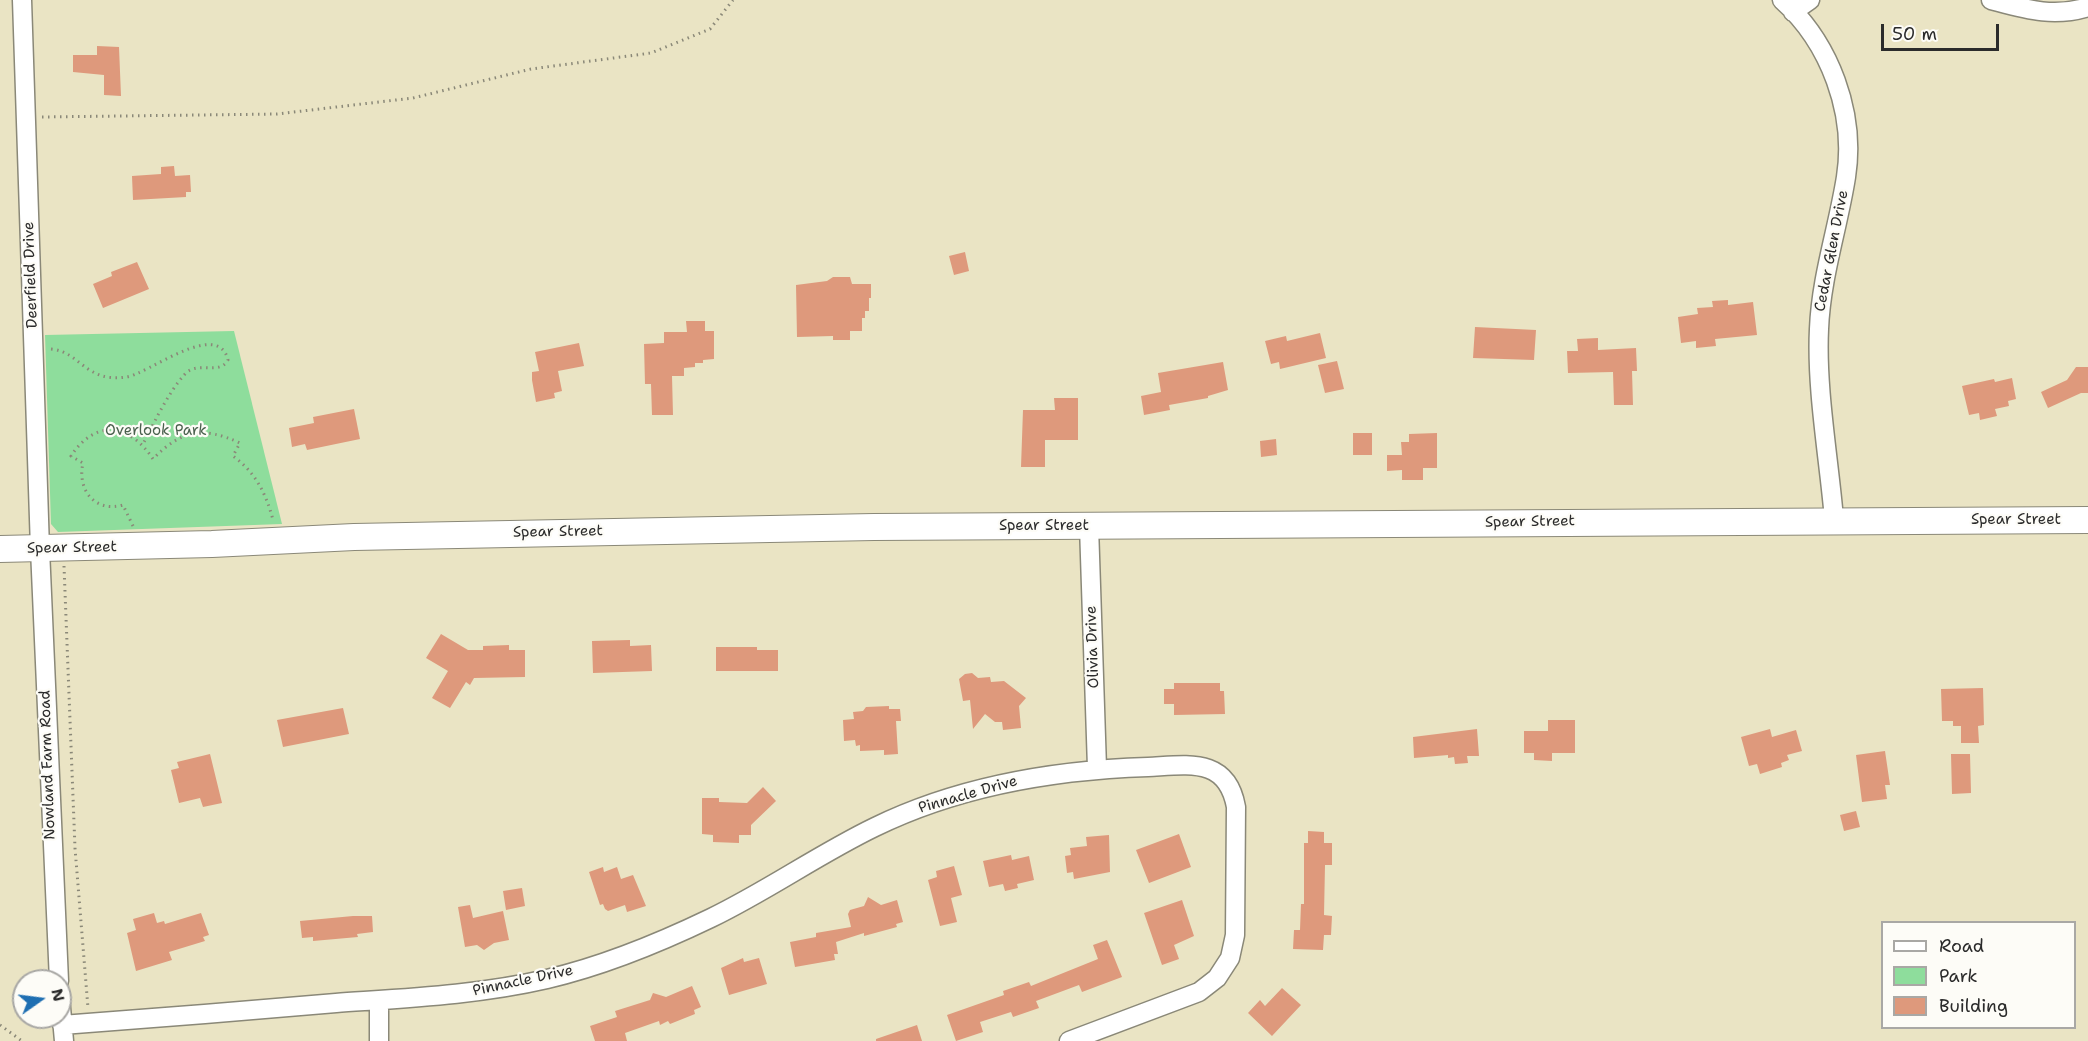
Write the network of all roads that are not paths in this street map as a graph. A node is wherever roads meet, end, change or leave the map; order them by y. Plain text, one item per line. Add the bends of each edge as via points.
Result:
1 (22, 0) edge
2 (1810, 0) edge
3 (1991, 0) edge
4 (1788, 6) edge
5 (2088, 7) edge
6 (1834, 519) junction
7 (2088, 520) edge
8 (1089, 526) junction
9 (0, 549) edge
10 (51, 549) junction
11 (1097, 768) junction
12 (59, 969) edge
13 (379, 1000) junction
14 (63, 1033) edge
15 (379, 1041) edge
16 (1069, 1041) edge

1 - 10 street, Deerfield Drive
2 - 4 street
3 - 5 street via 2045,13
4 - 6 street, Cedar Glen Drive via 1824,54 1840,96 1847,135 1846,176 1819,329
6 - 7 main road, Spear Street
6 - 8 main road, Spear Street
8 - 10 main road, Spear Street via 609,531
8 - 11 street, Olivia Drive
9 - 10 main road, Spear Street
10 - 12 street, Nowland Farm Road
11 - 13 street, Pinnacle Drive via 982,789 929,804 876,826 712,917 606,962 493,990
11 - 16 street, Pinnacle Drive via 1179,766 1214,769 1227,779 1236,807 1235,935 1230,958 1217,978 1199,992
13 - 14 street, Pinnacle Drive via 89,1023
13 - 15 street

